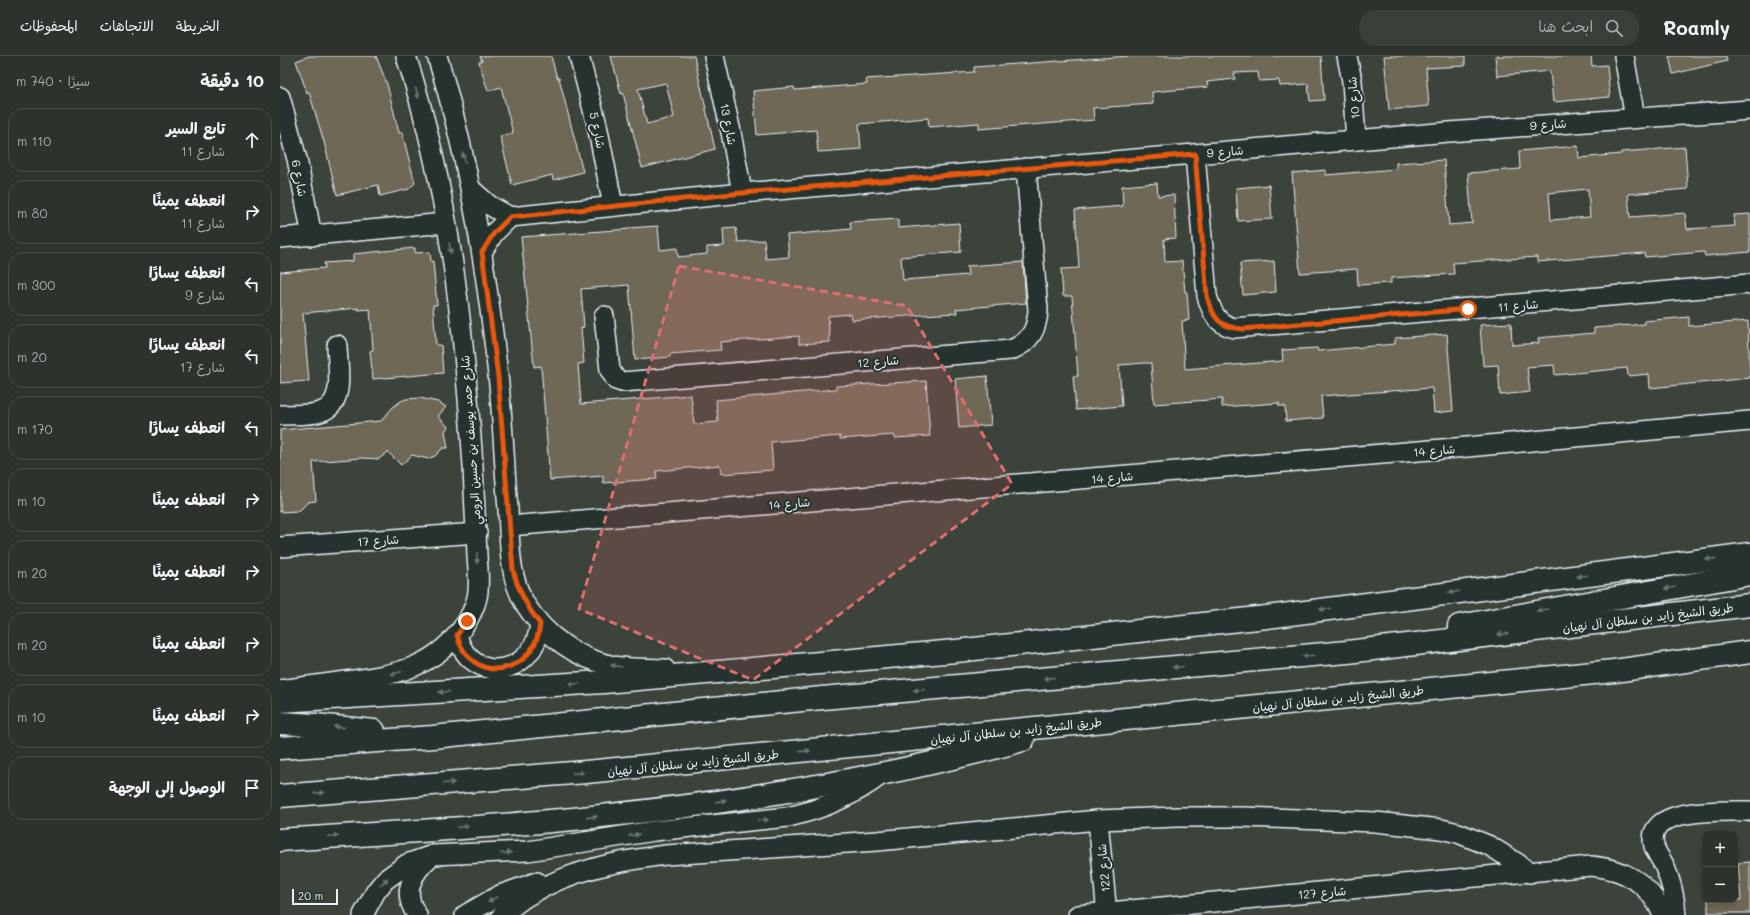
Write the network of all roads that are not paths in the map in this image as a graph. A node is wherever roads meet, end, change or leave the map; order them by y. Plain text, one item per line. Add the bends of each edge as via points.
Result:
1 (406, 56) edge
2 (437, 56) edge
3 (579, 56) edge
4 (714, 56) edge
5 (1348, 56) edge
6 (1624, 56) edge
7 (280, 97) edge
8 (1750, 110) edge
9 (1635, 118) junction
10 (1356, 140) junction
11 (1195, 154) junction
12 (1026, 168) junction
13 (471, 189) junction
14 (742, 193) junction
15 (613, 206) junction
16 (510, 217) junction
17 (446, 223) junction
18 (312, 236) junction
19 (280, 238) edge
20 (482, 252) junction
21 (1750, 284) edge
22 (604, 316) dead end
23 (336, 345) dead end
24 (280, 415) edge
25 (1750, 421) edge
26 (1714, 425) junction
27 (1750, 426) edge
28 (509, 526) junction
29 (477, 533) junction
30 (280, 547) edge
31 (1750, 554) edge
32 (1750, 574) edge
33 (1750, 605) edge
34 (540, 624) junction
35 (457, 635) junction
36 (1347, 652) junction
37 (1749, 652) edge
38 (710, 672) junction
39 (280, 690) edge
40 (280, 701) edge
41 (280, 723) edge
42 (1085, 723) junction
43 (433, 737) junction
44 (280, 748) edge
45 (884, 773) junction
46 (280, 796) edge
47 (1750, 812) edge
48 (1098, 820) junction
49 (280, 840) edge
50 (433, 855) junction
51 (1566, 870) junction
52 (1530, 873) junction
53 (570, 876) junction
54 (1107, 914) edge
55 (363, 915) edge
56 (417, 915) edge
57 (465, 915) edge
58 (502, 915) edge
59 (1078, 915) edge
60 (1652, 915) edge
61 (1663, 915) edge
62 (1676, 915) edge

1 -> 17 street, شارع حمد يوسف بن حسين الرومي via 432,150
13 -> 2 street via 452,103
3 - 15 street, شارع 5 via 597,125
4 - 14 street, شارع 13
5 - 10 street, شارع 10
6 - 9 street
7 - 18 street, شارع 6 via 297,159
8 - 9 street, شارع 9
9 - 10 street, شارع 9
10 - 11 street, شارع 9
11 - 12 street, شارع 9
11 - 21 street, شارع 11 via 1207,296 1213,314 1225,326 1234,328
12 - 14 street, شارع 9
12 - 22 street, شارع 12 via 1037,323 1026,342 1011,350 622,382 616,380 610,370
13 - 16 street via 489,205
13 - 20 street
14 - 15 street, شارع 9
15 - 16 street, شارع 9
16 - 20 street via 494,233
17 - 18 street
17 -> 29 street, شارع حمد يوسف بن حسين الرومي via 458,296 467,379
18 - 19 street
20 - 28 street via 498,377
23 - 24 street via 338,391 332,404 321,412
25 - 26 street, شارع 14
26 - 27 street, شارع 14
26 - 28 street, شارع 14
28 - 34 street via 516,582 525,604
29 - 30 street, شارع 17
29 -> 35 street, شارع حمد يوسف بن حسين الرومي via 478,590 472,612
31 -> 38 main road via 1267,617 956,651
32 -> 36 main road via 1481,621
33 -> 36 main road, طريق الشيخ زايد بن سلطان آل نهيان
34 - 35 street via 539,634 531,652 525,659 503,668 488,668 472,660 460,645
38 -> 34 street via 630,667 601,662 573,651
35 -> 39 street, شارع حمد يوسف بن حسين الرومي via 428,660 400,672
36 -> 43 main road, طريق الشيخ زايد بن سلطان آل نهيان via 822,698
37 - 42 main road, طريق الشيخ زايد بن سلطان آل نهيان via 1614,672
38 -> 40 main road via 578,684
43 -> 41 main road via 315,724
42 - 45 main road
46 -> 42 main road, طريق الشيخ زايد بن سلطان آل نهيان via 586,772
43 - 44 main road, طريق الشيخ زايد بن سلطان آل نهيان
49 -> 45 main road via 653,810 755,796
50 -> 45 street via 534,850 689,827 788,817 840,800
47 - 62 street via 1685,814 1664,821 1656,830 1654,845 1668,875
48 - 52 street via 1272,817 1375,822 1441,829 1490,846
48 - 53 street via 870,841 666,855 616,862
48 - 54 street, شارع 122
55 -> 50 street via 385,880 407,864
50 - 56 street via 419,868 411,883 409,896
51 - 52 street, شارع 127
51 - 60 street, شارع 127 via 1605,878 1620,884 1633,893
51 - 61 street, شارع 127 via 1591,866 1609,868 1626,874 1641,884 1654,898
52 - 54 street, شارع 127
53 -> 57 street via 552,878 517,888
53 - 58 street via 526,897
54 - 59 street, شارع 127

